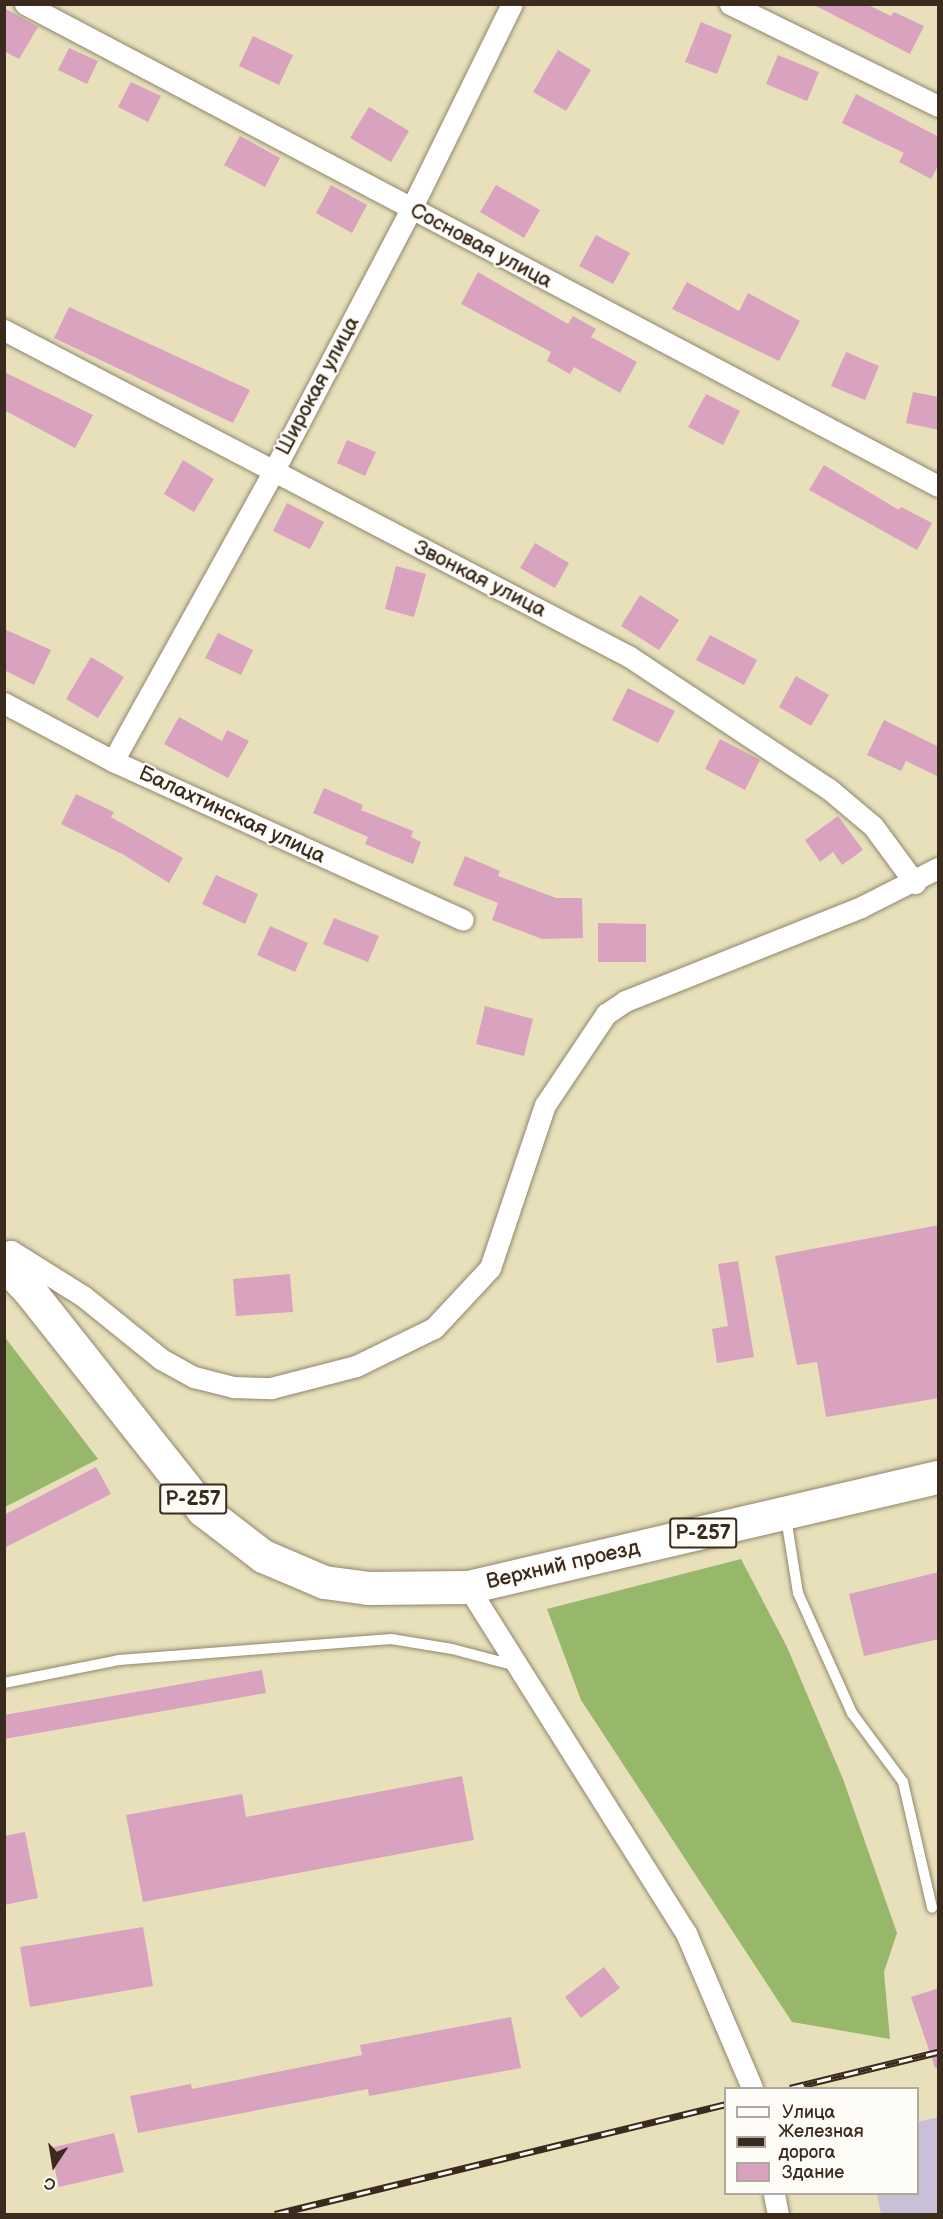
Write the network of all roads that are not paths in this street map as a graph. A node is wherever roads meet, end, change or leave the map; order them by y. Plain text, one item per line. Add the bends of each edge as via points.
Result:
1 (25, 4) edge
2 (512, 4) edge
3 (730, 4) edge
4 (939, 106) edge
5 (411, 209) junction
6 (4, 330) edge
7 (273, 472) junction
8 (939, 486) edge
9 (4, 703) edge
10 (113, 760) junction
11 (939, 868) edge
12 (915, 883) junction
13 (464, 920) dead end
14 (4, 1252) edge
15 (4, 1264) edge
16 (939, 1478) edge
17 (785, 1514) junction
18 (468, 1587) junction
19 (517, 1666) junction
20 (4, 1683) edge
21 (932, 1908) dead end
22 (752, 2087) edge
23 (774, 2195) edge
24 (778, 2214) edge

1 - 5 street, Сосновая улица
2 - 5 street, Широкая улица
3 - 4 street
5 - 7 street, Широкая улица
5 - 8 street, Сосновая улица
6 - 7 street, Звонкая улица
7 - 10 street, Широкая улица
7 - 12 street, Звонкая улица via 630,657 829,789 873,826
9 - 10 street, Балахтинская улица
10 - 13 street, Балахтинская улица
11 - 12 street
12 - 14 street via 625,1001 606,1014 545,1105 490,1268 435,1328 356,1366 271,1388 233,1387 194,1377 161,1359 83,1296 11,1251
15 - 18 highway, Р-257 via 28,1289 175,1479 233,1536 263,1556 324,1582 368,1588
16 - 17 highway, Верхний проезд / Р-257
17 - 18 highway, Верхний проезд / Р-257
17 - 21 lane via 798,1593 852,1713 903,1782
18 - 19 street
19 - 20 lane via 452,1648 381,1640 120,1660
19 - 22 street via 686,1933
23 - 24 street

